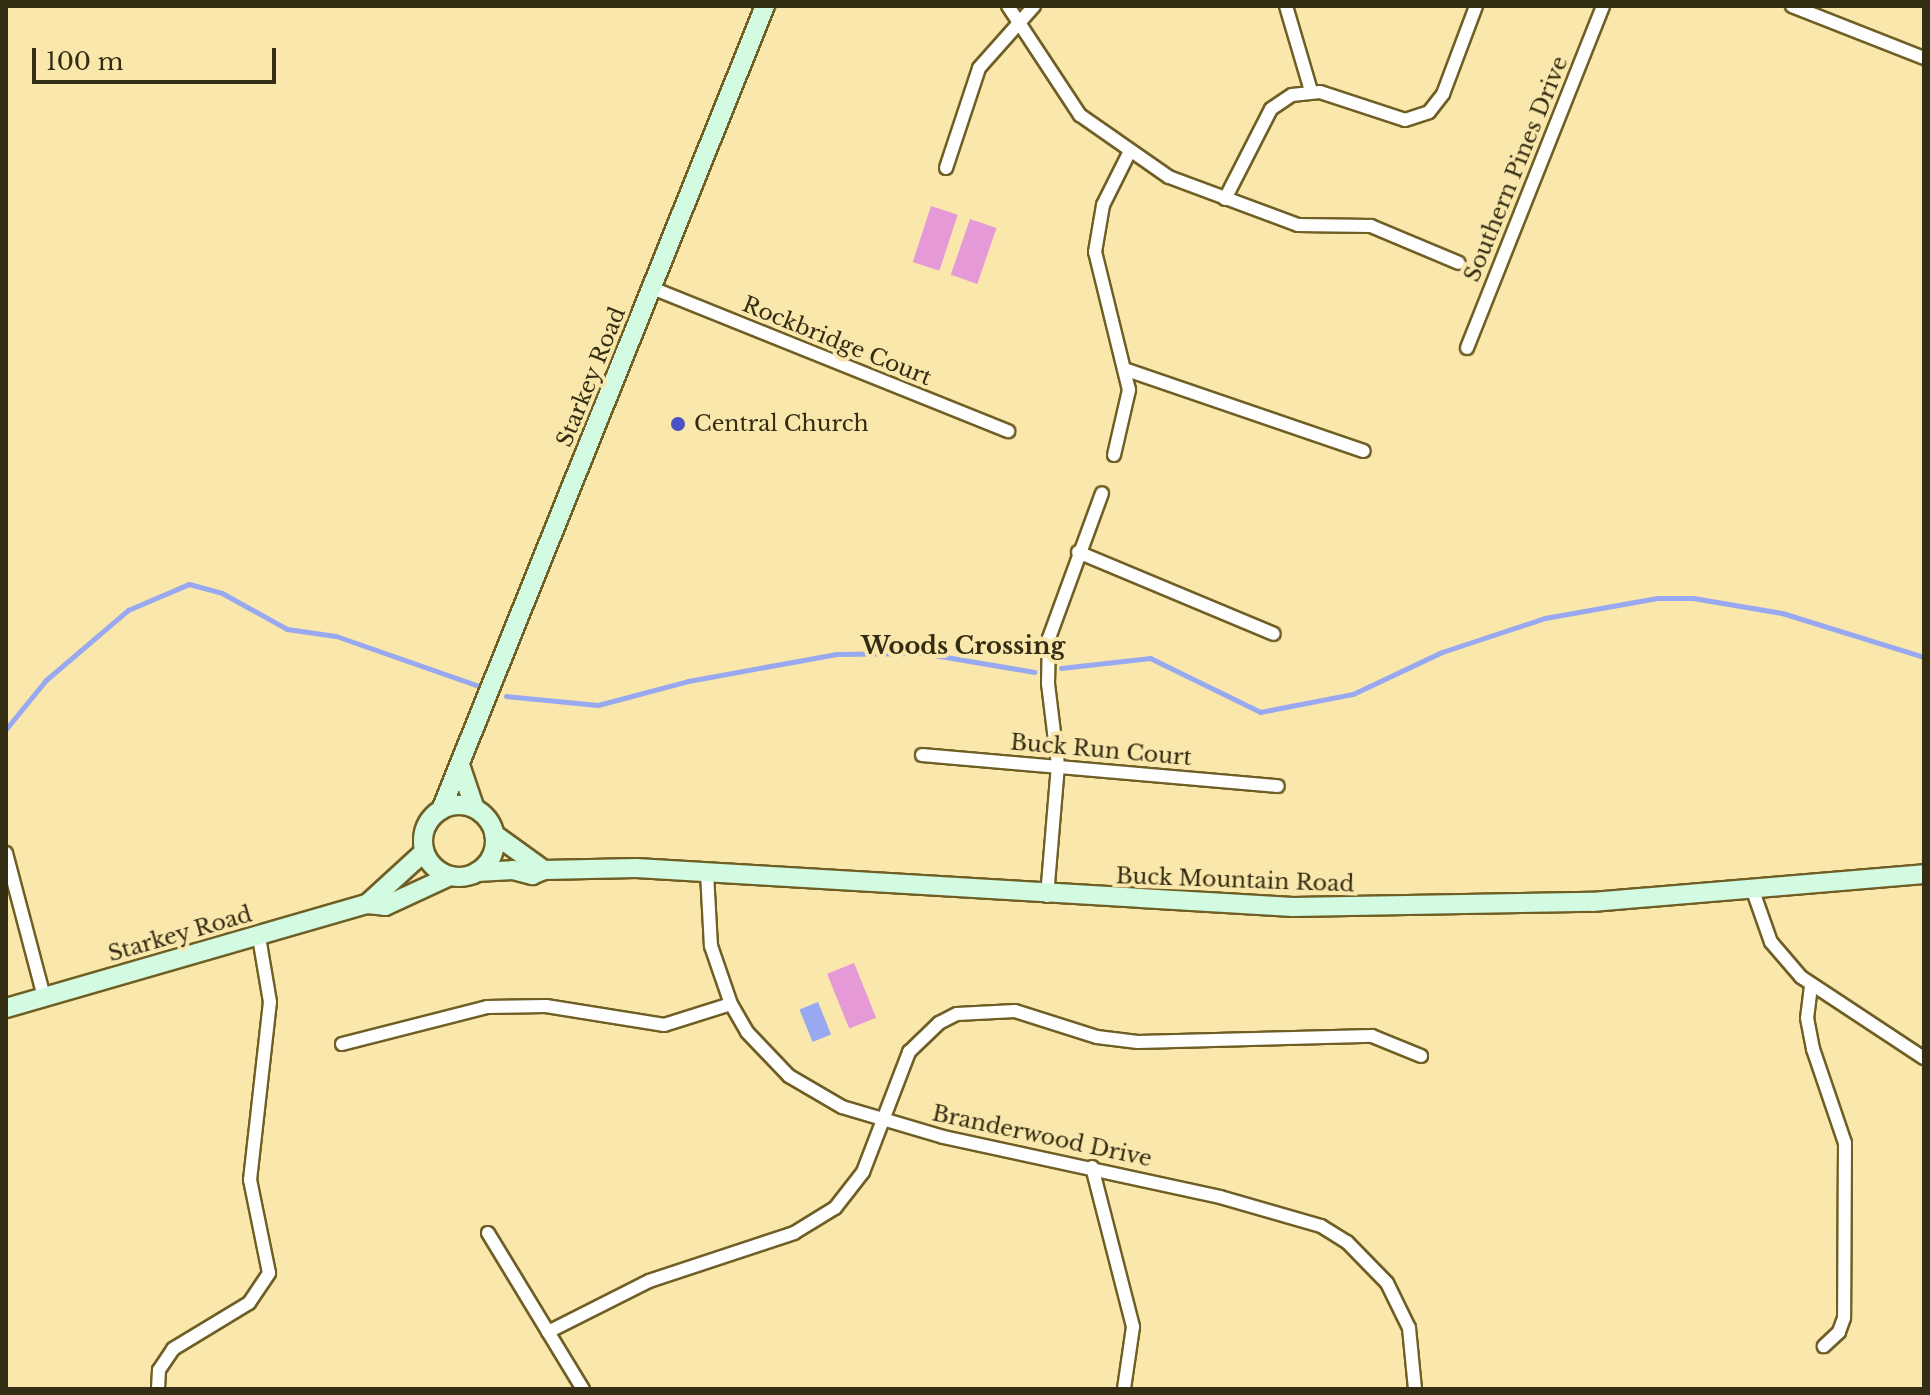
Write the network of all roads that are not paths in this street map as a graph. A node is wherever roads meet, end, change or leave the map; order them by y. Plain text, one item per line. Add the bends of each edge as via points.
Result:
1 (765, 6) edge
2 (1008, 6) edge
3 (1034, 6) edge
4 (1286, 6) edge
5 (1476, 6) edge
6 (1603, 6) edge
7 (1792, 6) edge
8 (1021, 21) junction
9 (1924, 58) edge
10 (1311, 91) junction
11 (1129, 153) junction
12 (946, 168) dead end
13 (1225, 199) junction
14 (1459, 263) dead end
15 (652, 288) junction
16 (1467, 348) dead end
17 (1127, 370) junction
18 (1008, 431) dead end
19 (1363, 451) dead end
20 (1114, 455) dead end
21 (1102, 493) dead end
22 (1078, 552) junction
23 (1274, 634) dead end
24 (922, 755) dead end
25 (460, 765) junction
26 (1058, 765) junction
27 (1278, 786) dead end
28 (475, 809) junction
29 (441, 810) junction
30 (494, 834) junction
31 (424, 852) junction
32 (6, 853) edge
33 (544, 870) junction
34 (477, 872) junction
35 (707, 873) junction
36 (1924, 874) edge
37 (450, 876) junction
38 (1753, 891) junction
39 (1047, 896) junction
40 (367, 904) junction
41 (259, 937) junction
42 (1811, 986) junction
43 (44, 997) junction
44 (731, 1004) junction
45 (6, 1008) edge
46 (342, 1044) dead end
47 (1421, 1056) dead end
48 (1924, 1058) edge
49 (882, 1119) junction
50 (1092, 1167) junction
51 (488, 1233) dead end
52 (548, 1332) junction
53 (1824, 1346) dead end
54 (158, 1389) edge
55 (583, 1389) edge
56 (1124, 1389) edge
57 (1415, 1389) edge

1 - 15 main road, Starkey Road
2 - 8 street
3 - 8 street
4 - 10 street
5 - 10 street via 1443,94 1416,120 1390,118
6 - 16 street, Southern Pines Drive
7 - 9 street
8 - 11 street via 1080,115
8 - 12 street via 979,68
10 - 13 street via 1292,95 1271,109
11 - 13 street via 1169,177
11 - 17 street via 1103,205 1095,252
13 - 14 street via 1298,225 1371,226
15 - 18 street, Rockbridge Court
15 - 25 main road, Starkey Road
17 - 19 street
17 - 20 street via 1127,411
21 - 22 street
22 - 23 street
22 - 26 street via 1048,651
24 - 26 street, Buck Run Court
25 - 28 main road
25 - 29 main road, Starkey Road
26 - 27 street, Buck Run Court
26 - 39 street
28 - 29 main road
28 - 30 main road
29 - 31 main road via 425,828
30 - 33 main road
30 - 34 main road via 491,856
31 - 37 main road
31 - 40 main road, Starkey Road
32 - 43 street
33 - 34 main road, Buck Mountain Road via 532,875
33 - 35 main road, Buck Mountain Road
34 - 37 main road
35 - 39 main road, Buck Mountain Road
35 - 44 street, Branderwood Drive via 711,946
36 - 38 main road, Buck Mountain Road
37 - 40 main road, Starkey Road via 385,906
38 - 39 main road, Buck Mountain Road via 1451,907 1293,907
38 - 42 street via 1771,942
40 - 41 main road, Starkey Road
41 - 43 main road, Starkey Road
41 - 54 street via 270,1002 250,1180 269,1273 236,1314 173,1349 159,1370
42 - 48 street
42 - 53 street via 1807,1018 1813,1049 1845,1143 1844,1318 1839,1332
43 - 45 main road, Starkey Road
44 - 46 street via 664,1025 546,1006 487,1007
44 - 49 street, Branderwood Drive via 747,1032 789,1076 842,1107
47 - 49 street via 1372,1036 1138,1042 1097,1037 1015,1011 976,1009 939,1023 923,1036 899,1071
49 - 50 street, Branderwood Drive
49 - 52 street via 863,1172 817,1221 760,1246 649,1281
50 - 56 street via 1133,1327
50 - 57 street, Branderwood Drive via 1296,1217 1347,1242 1387,1283 1400,1305 1414,1352
51 - 52 street
52 - 55 street

